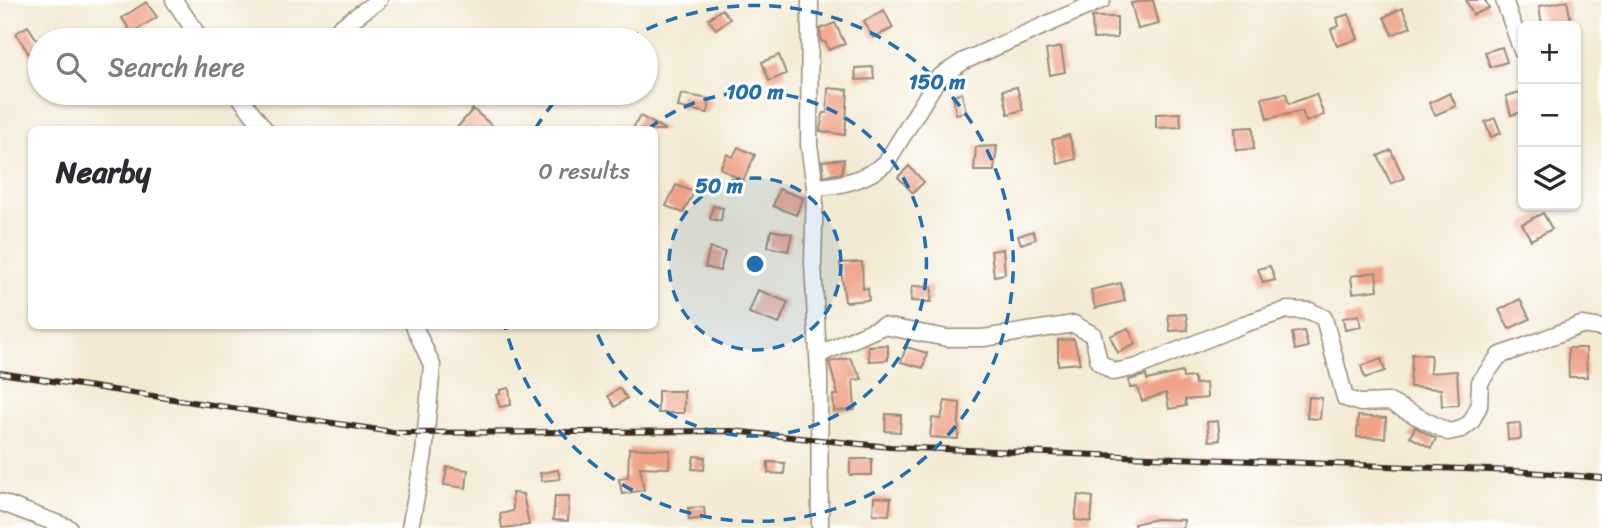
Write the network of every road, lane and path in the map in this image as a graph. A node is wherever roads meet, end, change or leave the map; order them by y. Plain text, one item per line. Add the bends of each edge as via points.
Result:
1 (174, 0) edge
2 (379, 0) edge
3 (810, 0) edge
4 (1102, 0) edge
5 (1504, 0) edge
6 (193, 28) edge
7 (340, 28) edge
8 (1518, 40) edge
9 (249, 105) edge
10 (262, 126) edge
11 (815, 187) junction
12 (1602, 328) edge
13 (415, 329) edge
14 (818, 355) junction
15 (0, 502) edge
16 (69, 528) edge
17 (410, 528) edge
18 (820, 528) edge

1 - 6 street
2 - 7 street
3 - 11 street via 809,145
4 - 11 street via 964,61 938,79 886,163 874,173 839,186
5 - 8 street
9 - 10 street
11 - 14 street
12 - 14 street via 1581,325 1499,356 1480,382 1479,405 1471,422 1448,432 1389,402 1360,403 1345,398 1324,318 1310,311 1287,310 1114,372 1099,362 1093,335 1074,324 983,338 947,338 883,326
13 - 17 street via 432,365 425,453
14 - 18 street
15 - 16 street

